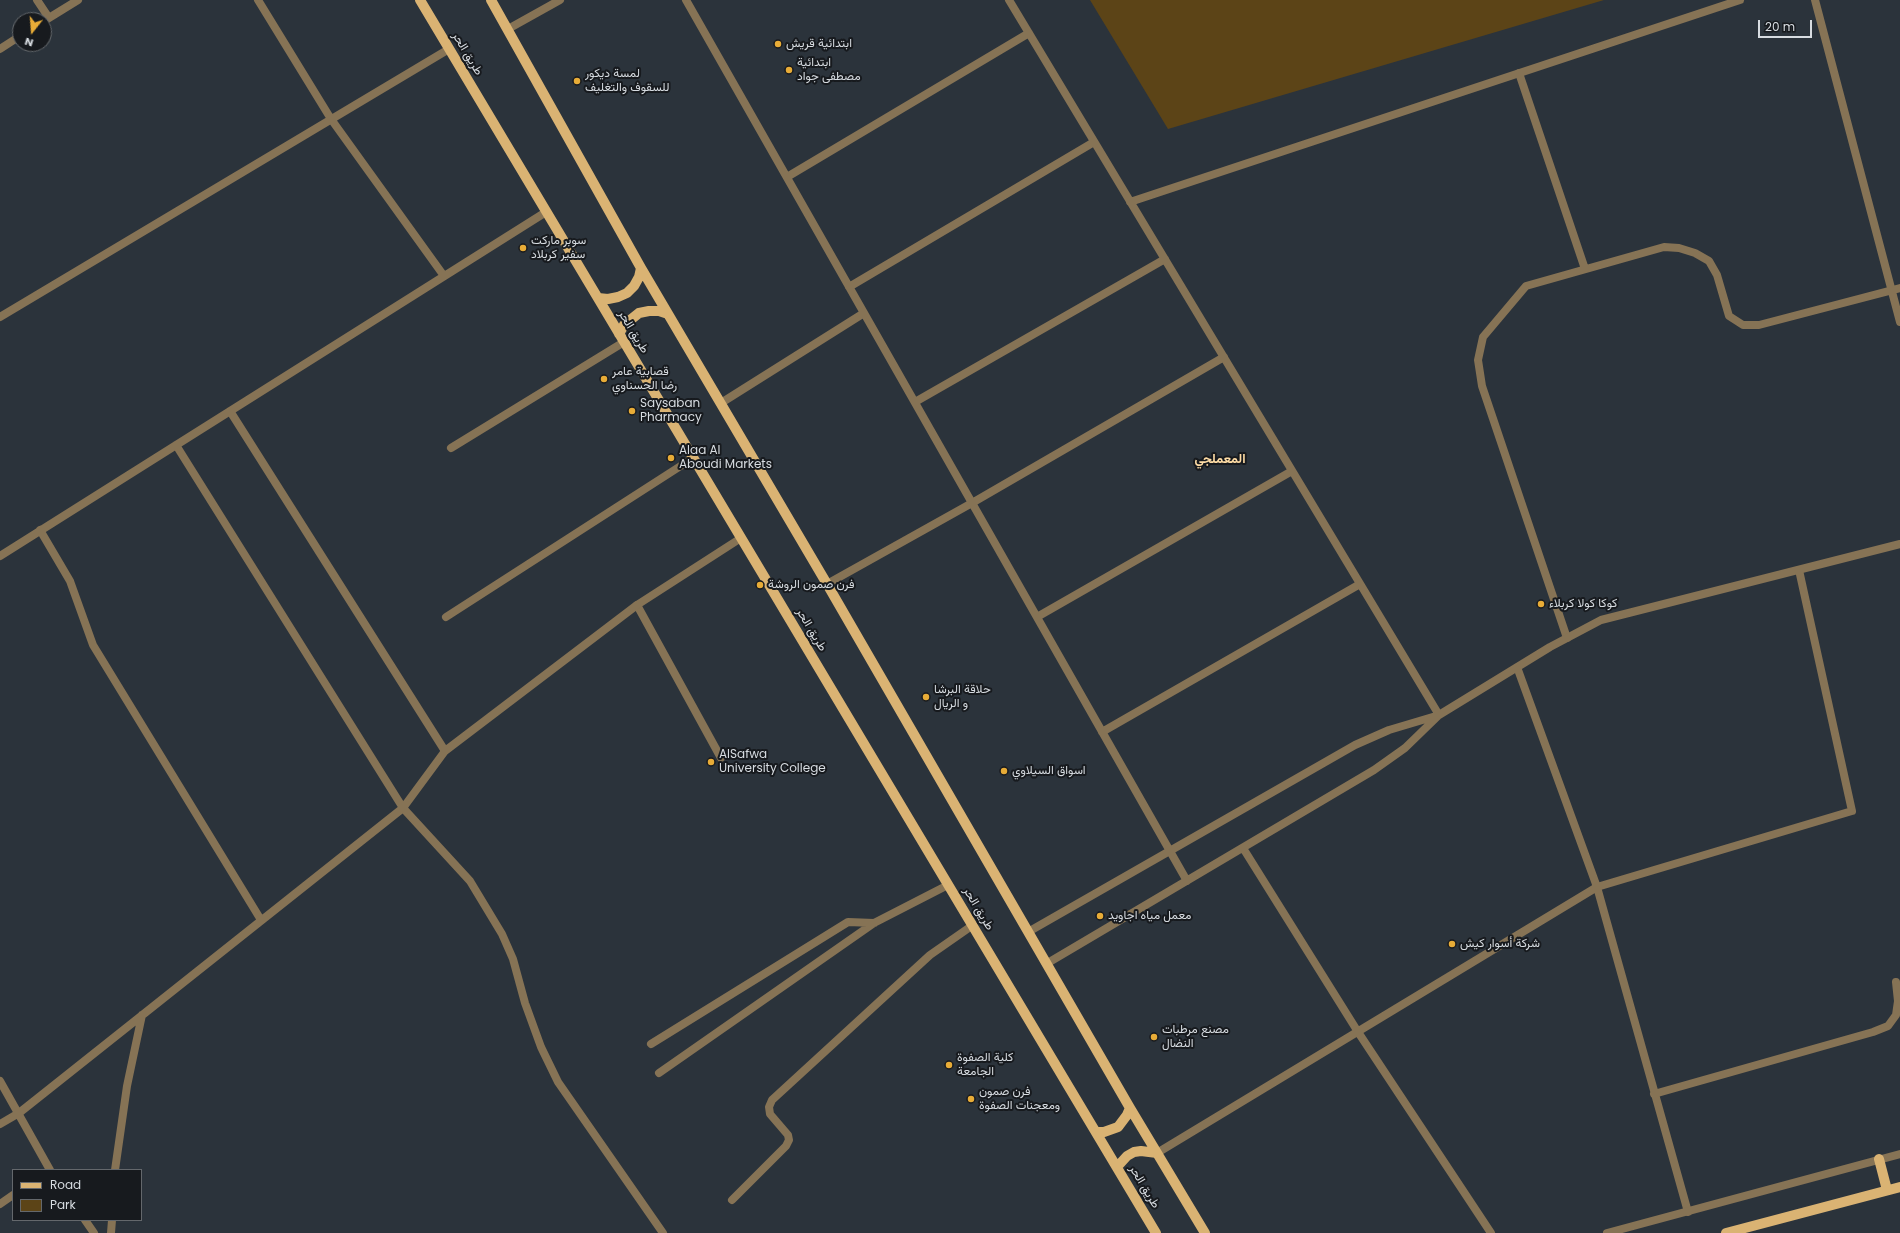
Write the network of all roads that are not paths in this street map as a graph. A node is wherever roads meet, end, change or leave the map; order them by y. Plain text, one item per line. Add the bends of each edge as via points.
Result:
1 (38, 0) edge
2 (78, 0) edge
3 (258, 0) edge
4 (420, 0) edge
5 (491, 0) edge
6 (560, 0) edge
7 (686, 0) edge
8 (1009, 0) edge
9 (1740, 0) edge
10 (1815, 0) edge
11 (43, 12) edge
12 (52, 17) edge
13 (508, 29) junction
14 (1028, 33) junction
15 (12, 41) edge
16 (0, 49) edge
17 (449, 49) junction
18 (1519, 73) junction
19 (331, 119) junction
20 (1094, 142) junction
21 (787, 177) junction
22 (1130, 202) junction
23 (546, 212) junction
24 (1165, 260) junction
25 (641, 268) junction
26 (1585, 269) junction
27 (444, 276) junction
28 (849, 287) junction
29 (1896, 289) edge
30 (598, 298) junction
31 (864, 313) junction
32 (668, 314) junction
33 (0, 317) edge
34 (1900, 322) edge
35 (622, 338) junction
36 (1224, 357) junction
37 (915, 402) junction
38 (721, 403) junction
39 (230, 411) junction
40 (176, 445) junction
41 (451, 448) dead end
42 (693, 458) junction
43 (1292, 471) junction
44 (972, 503) junction
45 (40, 530) junction
46 (741, 538) junction
47 (1900, 544) edge
48 (0, 556) edge
49 (1799, 570) junction
50 (827, 584) junction
51 (1360, 584) junction
52 (637, 605) junction
53 (446, 617) dead end
54 (1037, 617) junction
55 (1567, 638) junction
56 (1517, 667) junction
57 (1439, 715) junction
58 (1102, 732) junction
59 (445, 751) junction
60 (721, 758) dead end
61 (403, 808) junction
62 (1243, 848) junction
63 (1171, 852) junction
64 (1187, 881) junction
65 (948, 885) junction
66 (1597, 887) junction
67 (261, 920) junction
68 (874, 923) junction
69 (972, 925) junction
70 (1028, 932) junction
71 (1046, 964) junction
72 (1896, 982) dead end
73 (142, 1015) junction
74 (1358, 1032) junction
75 (650, 1044) dead end
76 (659, 1073) dead end
77 (0, 1081) edge
78 (1654, 1094) junction
79 (1130, 1108) junction
80 (19, 1113) junction
81 (0, 1124) edge
82 (1096, 1132) junction
83 (1157, 1153) junction
84 (1900, 1154) edge
85 (1879, 1159) junction
86 (1117, 1167) junction
87 (49, 1169) edge
88 (116, 1169) edge
89 (1900, 1187) edge
90 (1887, 1190) junction
91 (12, 1197) edge
92 (732, 1200) dead end
93 (0, 1204) edge
94 (1688, 1212) junction
95 (86, 1221) edge
96 (112, 1221) edge
97 (94, 1233) edge
98 (111, 1233) edge
99 (663, 1233) edge
100 (1156, 1233) edge
101 (1205, 1233) edge
102 (1491, 1233) edge
103 (1607, 1233) edge
104 (1726, 1233) edge

1 - 11 street
2 - 12 street
3 - 19 street
4 - 17 main road, طريق الحر
5 - 13 main road
6 - 13 street
7 - 21 street
8 - 14 street
9 - 18 street
10 - 29 street
13 - 25 main road
14 - 20 street
14 - 21 street
15 - 16 street
17 - 19 street
17 - 23 main road, طريق الحر
18 - 22 street
18 - 26 street
19 - 27 street
19 - 33 street
20 - 22 street
20 - 28 street
21 - 28 street
22 - 24 street
23 - 27 street
23 - 30 main road, طريق الحر
24 - 36 street
24 - 37 street
25 - 30 main road via 634,286 627,293 608,299
25 - 32 main road
26 - 29 street via 1664,247 1695,253 1709,261 1717,274 1730,316 1743,325 1759,325
26 - 55 street via 1526,286 1483,337 1478,360 1482,386
27 - 39 street
28 - 31 street
29 - 34 street
30 - 35 main road, طريق الحر
31 - 37 street
31 - 38 street
32 - 35 main road via 649,311 639,313 624,325
32 - 38 main road
35 - 41 street
35 - 42 main road, طريق الحر
36 - 43 street
36 - 44 street
37 - 44 street
38 - 50 main road
39 - 40 street
39 - 59 street
40 - 45 street
40 - 61 street
42 - 46 main road, طريق الحر
42 - 53 street
43 - 51 street
43 - 54 street
44 - 50 street
44 - 54 street
45 - 48 street
45 - 67 street via 70,581 93,645
46 - 52 street
46 - 65 main road, طريق الحر
47 - 49 street
49 - 55 street via 1601,620
49 - 66 street via 1852,811
50 - 70 main road
51 - 57 street
51 - 58 street
52 - 59 street
52 - 60 street
54 - 58 street
55 - 56 street
56 - 57 street
56 - 66 street
57 - 62 street via 1405,748 1374,770
57 - 63 street via 1372,737
58 - 63 street
59 - 61 street
61 - 67 street
61 - 99 street via 470,881 502,934 513,959 541,1047 558,1082
62 - 64 street
62 - 74 street
63 - 64 street
63 - 70 street
64 - 71 street
65 - 68 street
65 - 69 main road, طريق الحر
66 - 74 street
66 - 78 street
67 - 73 street
68 - 75 street via 848,922
68 - 76 street
69 - 82 main road, طريق الحر
69 - 92 street via 930,955 772,1100 770,1114 789,1140
70 - 71 main road
71 - 79 main road
72 - 78 street via 1896,1015 1888,1026
73 - 80 street
73 - 88 street via 127,1086
74 - 83 street
74 - 102 street
77 - 80 street
78 - 94 street
79 - 82 main road via 1118,1127
79 - 83 main road
80 - 81 street
80 - 87 street
82 - 86 main road, طريق الحر
83 - 86 main road via 1134,1152
83 - 101 main road
84 - 85 street
85 - 90 main road
85 - 94 street
86 - 100 main road, طريق الحر
89 - 90 main road
90 - 104 main road
91 - 93 street
94 - 103 street
95 - 97 street
96 - 98 street

